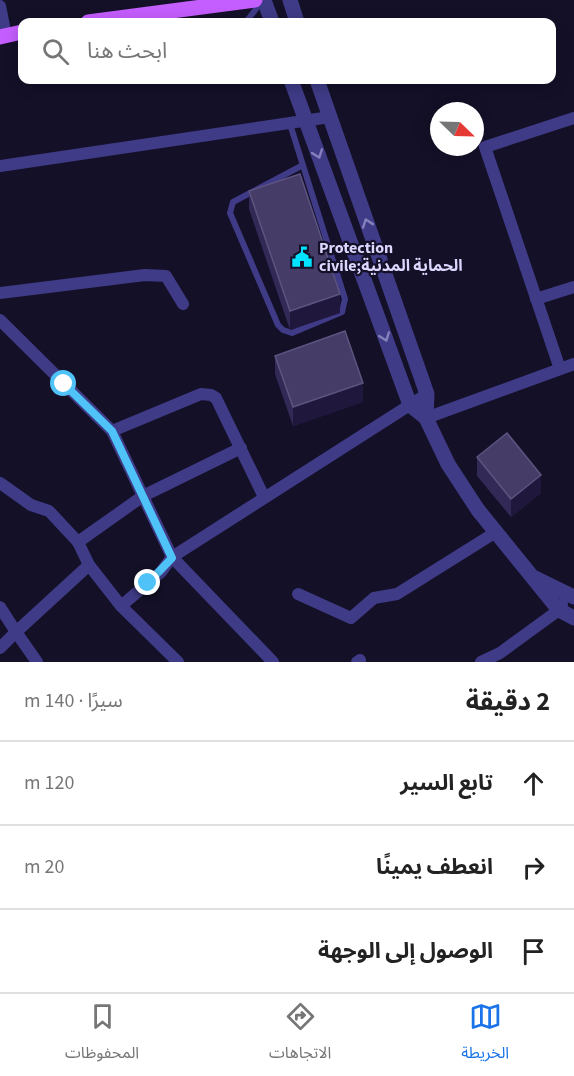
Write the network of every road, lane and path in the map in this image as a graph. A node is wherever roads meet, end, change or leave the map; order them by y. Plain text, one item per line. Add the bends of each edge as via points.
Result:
1 (255, 0) edge
2 (263, 0) edge
3 (290, 0) edge
4 (190, 4) edge
5 (0, 6) edge
6 (126, 18) edge
7 (249, 18) edge
8 (270, 18) edge
9 (296, 18) edge
10 (18, 33) edge
11 (3, 36) edge
12 (292, 84) edge
13 (318, 84) edge
14 (330, 117) junction
15 (574, 118) edge
16 (306, 121) junction
17 (290, 124) junction
18 (303, 165) junction
19 (0, 166) edge
20 (574, 288) edge
21 (0, 293) edge
22 (536, 299) junction
23 (183, 304) dead end
24 (0, 320) edge
25 (574, 364) edge
26 (560, 369) junction
27 (427, 394) junction
28 (410, 405) junction
29 (426, 418) junction
30 (112, 431) junction
31 (241, 448) junction
32 (0, 483) edge
33 (142, 496) junction
34 (264, 497) junction
35 (496, 532) junction
36 (78, 542) junction
37 (172, 558) junction
38 (89, 565) junction
39 (535, 578) junction
40 (298, 594) dead end
41 (572, 595) edge
42 (122, 606) junction
43 (0, 607) edge
44 (559, 609) junction
45 (574, 618) edge
46 (16, 632) junction
47 (0, 648) edge
48 (501, 657) edge
49 (37, 662) edge
50 (178, 662) edge
51 (273, 662) edge
52 (481, 662) edge

1 - 4 main road
2 - 7 lane
2 - 8 street
3 - 9 street
4 - 6 main road
5 - 11 street
10 - 11 main road
12 - 16 street
13 - 14 street
14 - 16 street
27 -> 14 street
15 - 22 street via 485,147
16 - 17 street
16 -> 28 street
17 - 18 lane
17 - 19 street
18 - 18 lane via 346,303 342,312 292,333 278,325 230,213 233,202
20 - 22 street
21 - 23 street via 145,274 166,276
22 - 26 street
24 - 30 street
25 - 26 street
26 - 29 street
27 - 28 street
27 - 29 street
28 - 29 street
28 - 34 street
29 - 35 street via 448,464
30 - 31 street via 201,394 211,395
30 - 33 street
31 - 33 street
31 - 34 street
32 - 36 street via 31,505 49,511
33 - 36 street
33 - 37 street
34 - 37 street
35 - 39 street
35 - 40 street via 398,594 374,598 351,618
36 - 38 street
37 - 42 street
37 - 51 street
38 - 42 street
38 - 46 street
39 - 41 street
39 - 44 street
41 - 44 street
42 - 50 street
43 - 46 street
44 - 45 street
44 - 48 street
46 - 47 street
46 - 49 street
48 - 52 street

